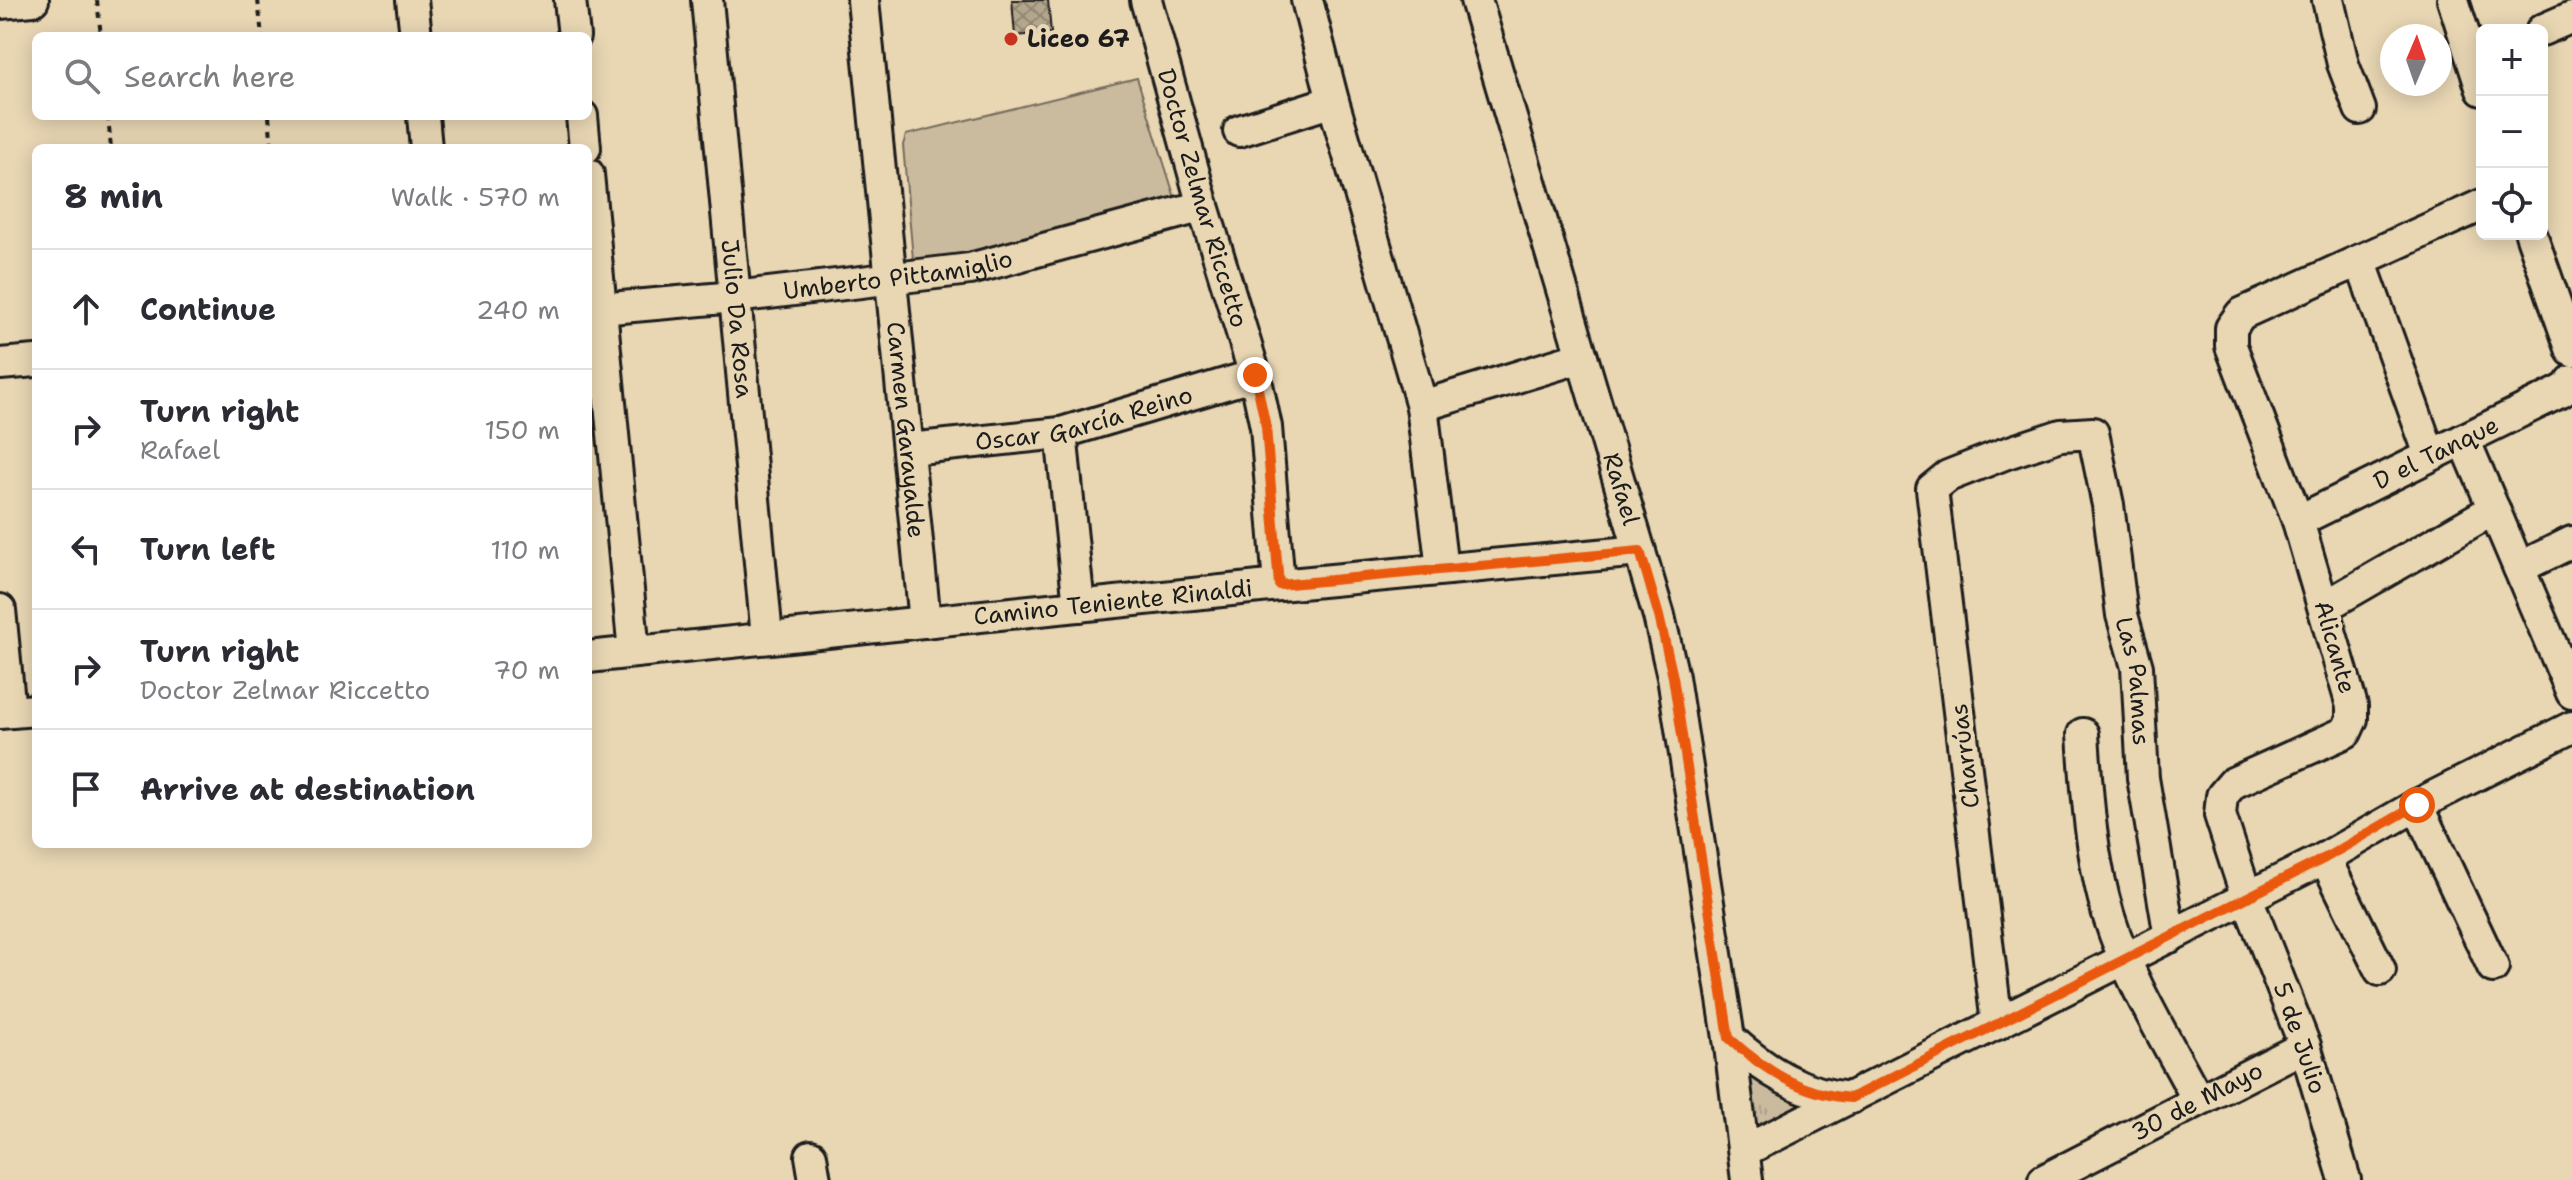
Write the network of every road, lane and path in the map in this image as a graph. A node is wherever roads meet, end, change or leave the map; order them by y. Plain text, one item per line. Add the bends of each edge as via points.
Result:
1 (33, 0) edge
2 (97, 0) edge
3 (258, 0) edge
4 (412, 0) edge
5 (570, 0) edge
6 (707, 0) edge
7 (863, 0) edge
8 (1146, 0) edge
9 (1307, 0) edge
10 (1476, 0) edge
11 (2328, 0) edge
12 (2453, 0) edge
13 (0, 3) edge
14 (2572, 17) edge
15 (2548, 27) edge
16 (101, 32) edge
17 (262, 32) edge
18 (416, 32) edge
19 (574, 32) edge
20 (2476, 62) edge
21 (1333, 101) junction
22 (2360, 109) dead end
23 (108, 120) edge
24 (269, 120) edge
25 (423, 120) edge
26 (582, 120) edge
27 (1239, 131) dead end
28 (111, 144) edge
29 (272, 144) edge
30 (426, 144) edge
31 (585, 144) edge
32 (1203, 206) junction
33 (2476, 208) edge
34 (2533, 240) edge
35 (592, 252) edge
36 (2360, 260) junction
37 (892, 279) junction
38 (735, 297) junction
39 (595, 310) edge
40 (2572, 351) edge
41 (1582, 357) junction
42 (32, 361) edge
43 (0, 364) edge
44 (1255, 375) junction
45 (2572, 381) edge
46 (1422, 406) junction
47 (1061, 433) junction
48 (2086, 433) joint
49 (2464, 439) junction
50 (909, 449) junction
51 (2430, 455) junction
52 (2494, 509) junction
53 (2298, 521) junction
54 (2572, 542) edge
55 (1640, 551) junction
56 (2519, 568) junction
57 (1442, 569) junction
58 (1279, 585) junction
59 (1079, 606) junction
60 (2324, 607) junction
61 (0, 610) edge
62 (925, 622) junction
63 (767, 637) junction
64 (634, 652) junction
65 (592, 657) edge
66 (2572, 693) edge
67 (15, 711) edge
68 (2083, 734) dead end
69 (2569, 737) edge
70 (2417, 805) junction
71 (2325, 858) junction
72 (2247, 898) junction
73 (2170, 937) junction
74 (2125, 959) junction
75 (2493, 967) dead end
76 (2380, 970) dead end
77 (1997, 1024) junction
78 (1729, 1038) junction
79 (2305, 1046) junction
80 (1851, 1098) junction
81 (2198, 1100) junction
82 (1746, 1165) edge
83 (2044, 1180) edge
84 (2345, 1180) edge

1 - 13 street
2 - 16 path
3 - 17 path
4 - 18 street
5 - 19 street
6 - 38 street, Julio Da Rosa
7 - 37 street, Carmen Garayalde
8 - 32 street, Doctor Zelmar Riccetto
9 - 21 street
10 - 41 street, Rafael
11 - 22 street
12 - 20 street
14 - 15 street
21 - 27 street
21 - 46 street
23 - 28 path
24 - 29 path
25 - 30 street
26 - 31 street
32 - 37 street, Umberto Pittamiglio via 970,269
32 - 44 street, Doctor Zelmar Riccetto
33 - 36 street
34 - 40 street
35 - 39 street
36 - 51 street
36 - 53 street, Alicante via 2241,314 2231,328 2231,346
37 - 38 street, Umberto Pittamiglio
37 - 50 street, Carmen Garayalde
38 - 39 street, Umberto Pittamiglio
38 - 63 street, Julio Da Rosa
39 - 64 street
41 - 46 street
41 - 55 street, Rafael
42 - 43 street
44 - 47 street, Oscar García Reino
44 - 58 street, Doctor Zelmar Riccetto via 1266,427
45 - 49 street, D el Tanque via 2560,392
46 - 57 street
47 - 50 street, Oscar García Reino
47 - 59 street
48 - 73 street, Las Palmas via 2093,433 2098,452 2122,615 2137,667 2143,778
48 - 77 street, Charrúas via 2061,435 2004,454 1948,476 1932,489
49 - 51 street, D el Tanque
49 - 52 street
50 - 62 street, Carmen Garayalde
51 - 53 street, D el Tanque
52 - 56 street
52 - 60 street
53 - 60 street, Alicante
54 - 56 street
55 - 57 street, Camino Teniente Rinaldi
55 - 78 street, Rafael via 1673,677
56 - 66 street
57 - 58 street, Camino Teniente Rinaldi
58 - 59 street, Camino Teniente Rinaldi
59 - 62 street, Camino Teniente Rinaldi
60 - 72 street, Alicante via 2352,719 2346,732 2233,783 2222,796 2220,815
61 - 67 street
62 - 63 street, Camino Teniente Rinaldi
63 - 64 street, Camino Teniente Rinaldi
64 - 65 street, Camino Teniente Rinaldi
68 - 74 street via 2097,866
69 - 70 street
70 - 71 street
70 - 75 street
71 - 72 street
71 - 76 street
72 - 73 street
72 - 79 street, 5 de Julio
73 - 74 street
74 - 77 street
74 - 81 street
77 - 80 street
78 - 80 street via 1754,1060 1809,1091
78 - 82 street, Rafael
79 - 81 street, 30 de Mayo
79 - 84 street, 5 de Julio
80 - 82 street
81 - 83 street, 30 de Mayo

